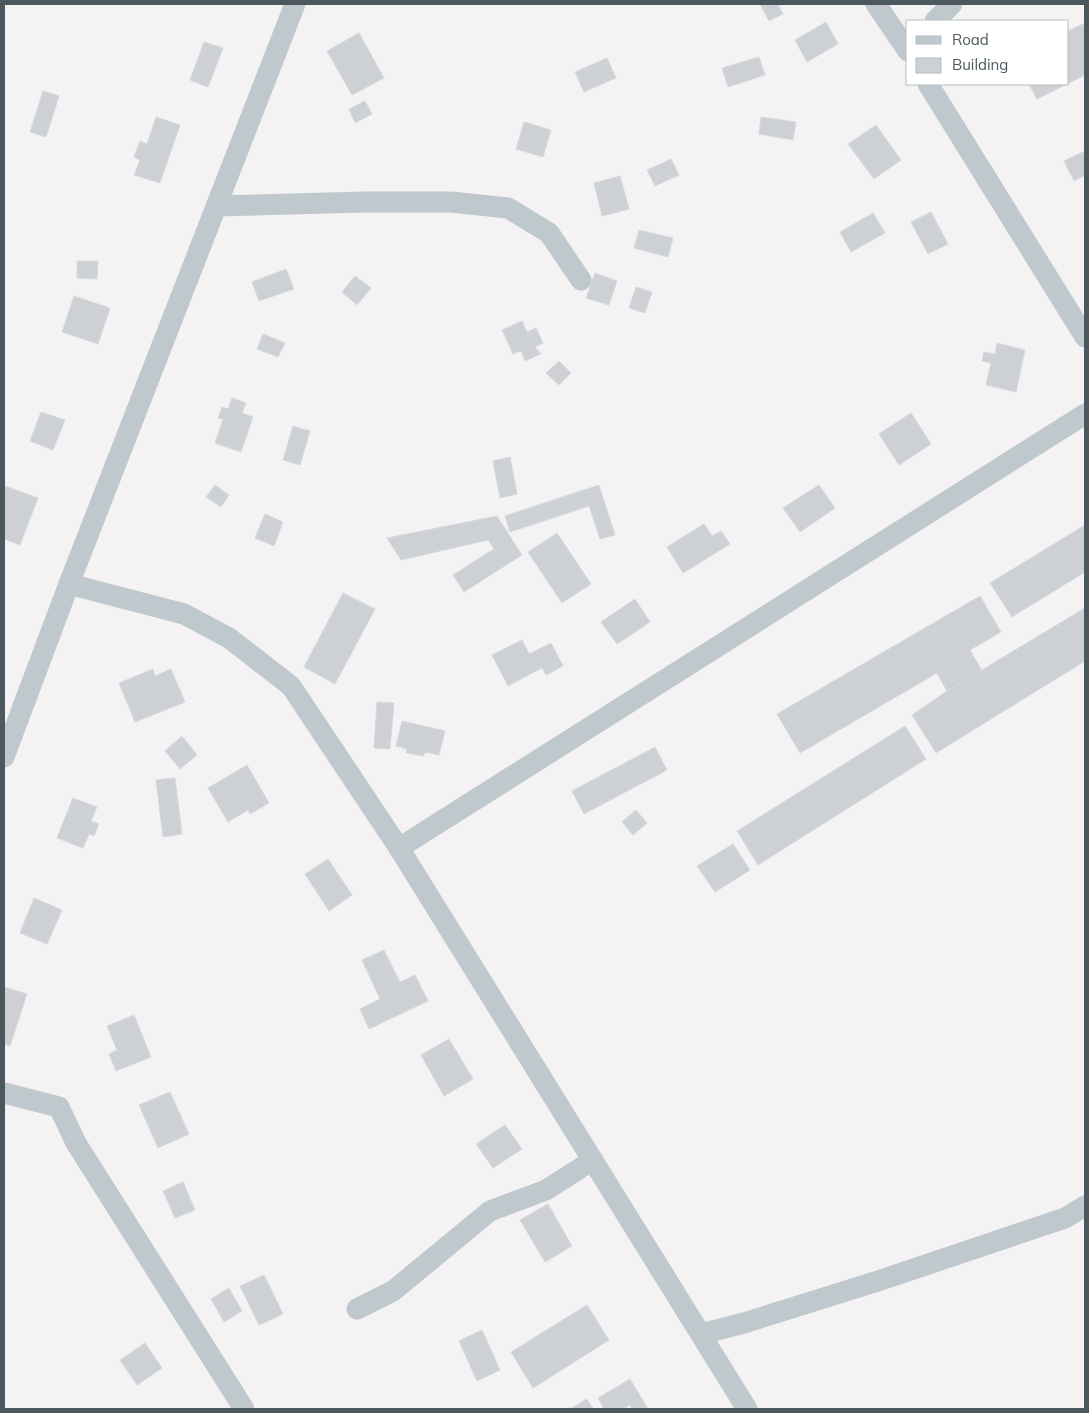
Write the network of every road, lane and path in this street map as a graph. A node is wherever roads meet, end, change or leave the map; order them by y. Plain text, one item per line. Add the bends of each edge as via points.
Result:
1 (295, 4) edge
2 (876, 4) edge
3 (952, 4) edge
4 (936, 20) edge
5 (906, 48) edge
6 (929, 85) edge
7 (216, 206) junction
8 (581, 280) dead end
9 (1085, 338) edge
10 (1085, 414) edge
11 (69, 584) junction
12 (4, 757) edge
13 (400, 848) junction
14 (4, 1093) edge
15 (593, 1160) junction
16 (1085, 1206) edge
17 (357, 1309) dead end
18 (701, 1334) junction
19 (244, 1409) edge
20 (748, 1409) edge

1 - 7 street
2 - 5 street
3 - 4 street
6 - 9 street
7 - 8 street via 451,202 508,208 549,234
7 - 11 street
10 - 13 street
11 - 12 street
11 - 13 street via 184,614 229,638 291,686
13 - 15 street
14 - 19 street via 58,1107 76,1143
15 - 17 street via 546,1190 490,1211 393,1292
15 - 18 street
16 - 18 street via 1065,1218 878,1281
18 - 20 street

